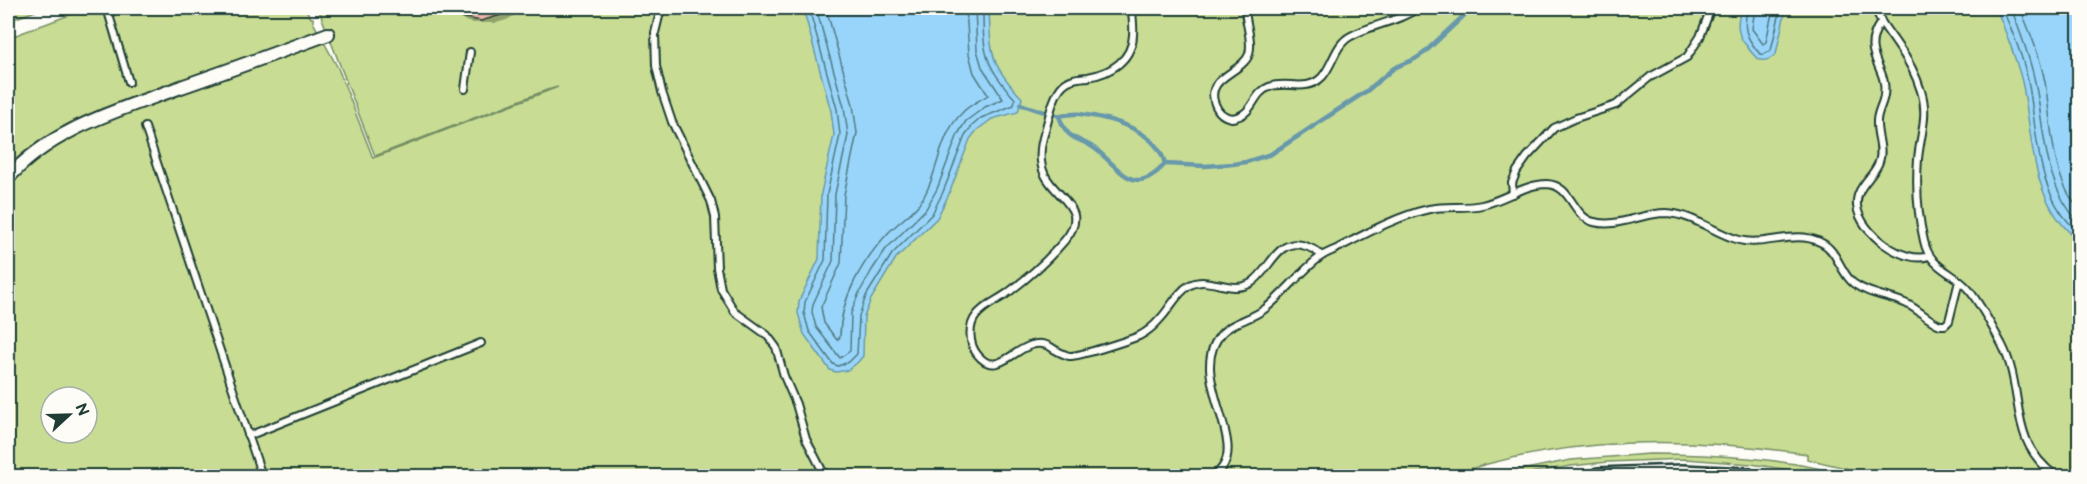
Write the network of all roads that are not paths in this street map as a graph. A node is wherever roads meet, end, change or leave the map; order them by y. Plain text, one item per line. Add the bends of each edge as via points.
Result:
1 (107, 8) edge
2 (661, 8) edge
3 (1132, 8) edge
4 (1245, 8) edge
5 (1418, 8) edge
6 (1711, 8) edge
7 (1876, 8) edge
8 (1881, 22) junction
9 (328, 34) dead end
10 (470, 52) dead end
11 (129, 82) dead end
12 (465, 89) dead end
13 (145, 127) dead end
14 (8, 178) edge
15 (1513, 194) junction
16 (1322, 256) junction
17 (1929, 256) junction
18 (1959, 281) junction
19 (481, 343) dead end
20 (248, 436) junction
21 (262, 477) edge
22 (825, 477) edge
23 (1213, 477) edge
24 (1598, 477) edge
25 (1747, 477) edge
26 (2056, 477) edge

1 - 11 lane
2 - 22 lane via 654,45 660,83 672,122 711,201 721,289 735,312 766,334 776,347 806,439
3 - 16 lane via 1133,36 1124,60 1103,74 1072,79 1059,91 1040,161 1049,182 1071,206 1074,222 1060,245 1020,284 974,318 970,333 979,356 988,363 1001,362 1035,343 1075,356 1137,337 1151,328 1190,285 1244,286 1261,275 1282,248 1291,244 1310,248
4 - 5 lane via 1249,54 1217,84 1213,93 1220,112 1232,118 1245,114 1270,87 1302,86 1315,81 1346,39
6 - 15 lane via 1687,57 1650,78 1616,105 1554,128 1517,171
7 - 8 lane
8 - 17 lane via 1912,69 1923,99 1925,117 1918,188
8 - 17 lane via 1872,44 1885,87 1877,121 1881,156 1860,191 1857,207 1867,227 1890,249 1918,258
9 - 14 street via 69,131 34,152
10 - 12 lane
13 - 20 lane
15 - 16 lane via 1484,205 1413,213
15 - 18 lane via 1540,185 1556,186 1585,218 1596,223 1664,213 1691,219 1747,242 1815,239 1828,247 1855,284 1911,306 1940,325 1949,321
16 - 23 lane via 1264,309 1226,330 1217,341 1211,360 1211,383 1228,451 1225,465
17 - 18 lane
18 - 26 lane via 1973,295 2007,357 2028,444
19 - 20 lane
20 - 21 lane
24 - 25 street via 1682,473

